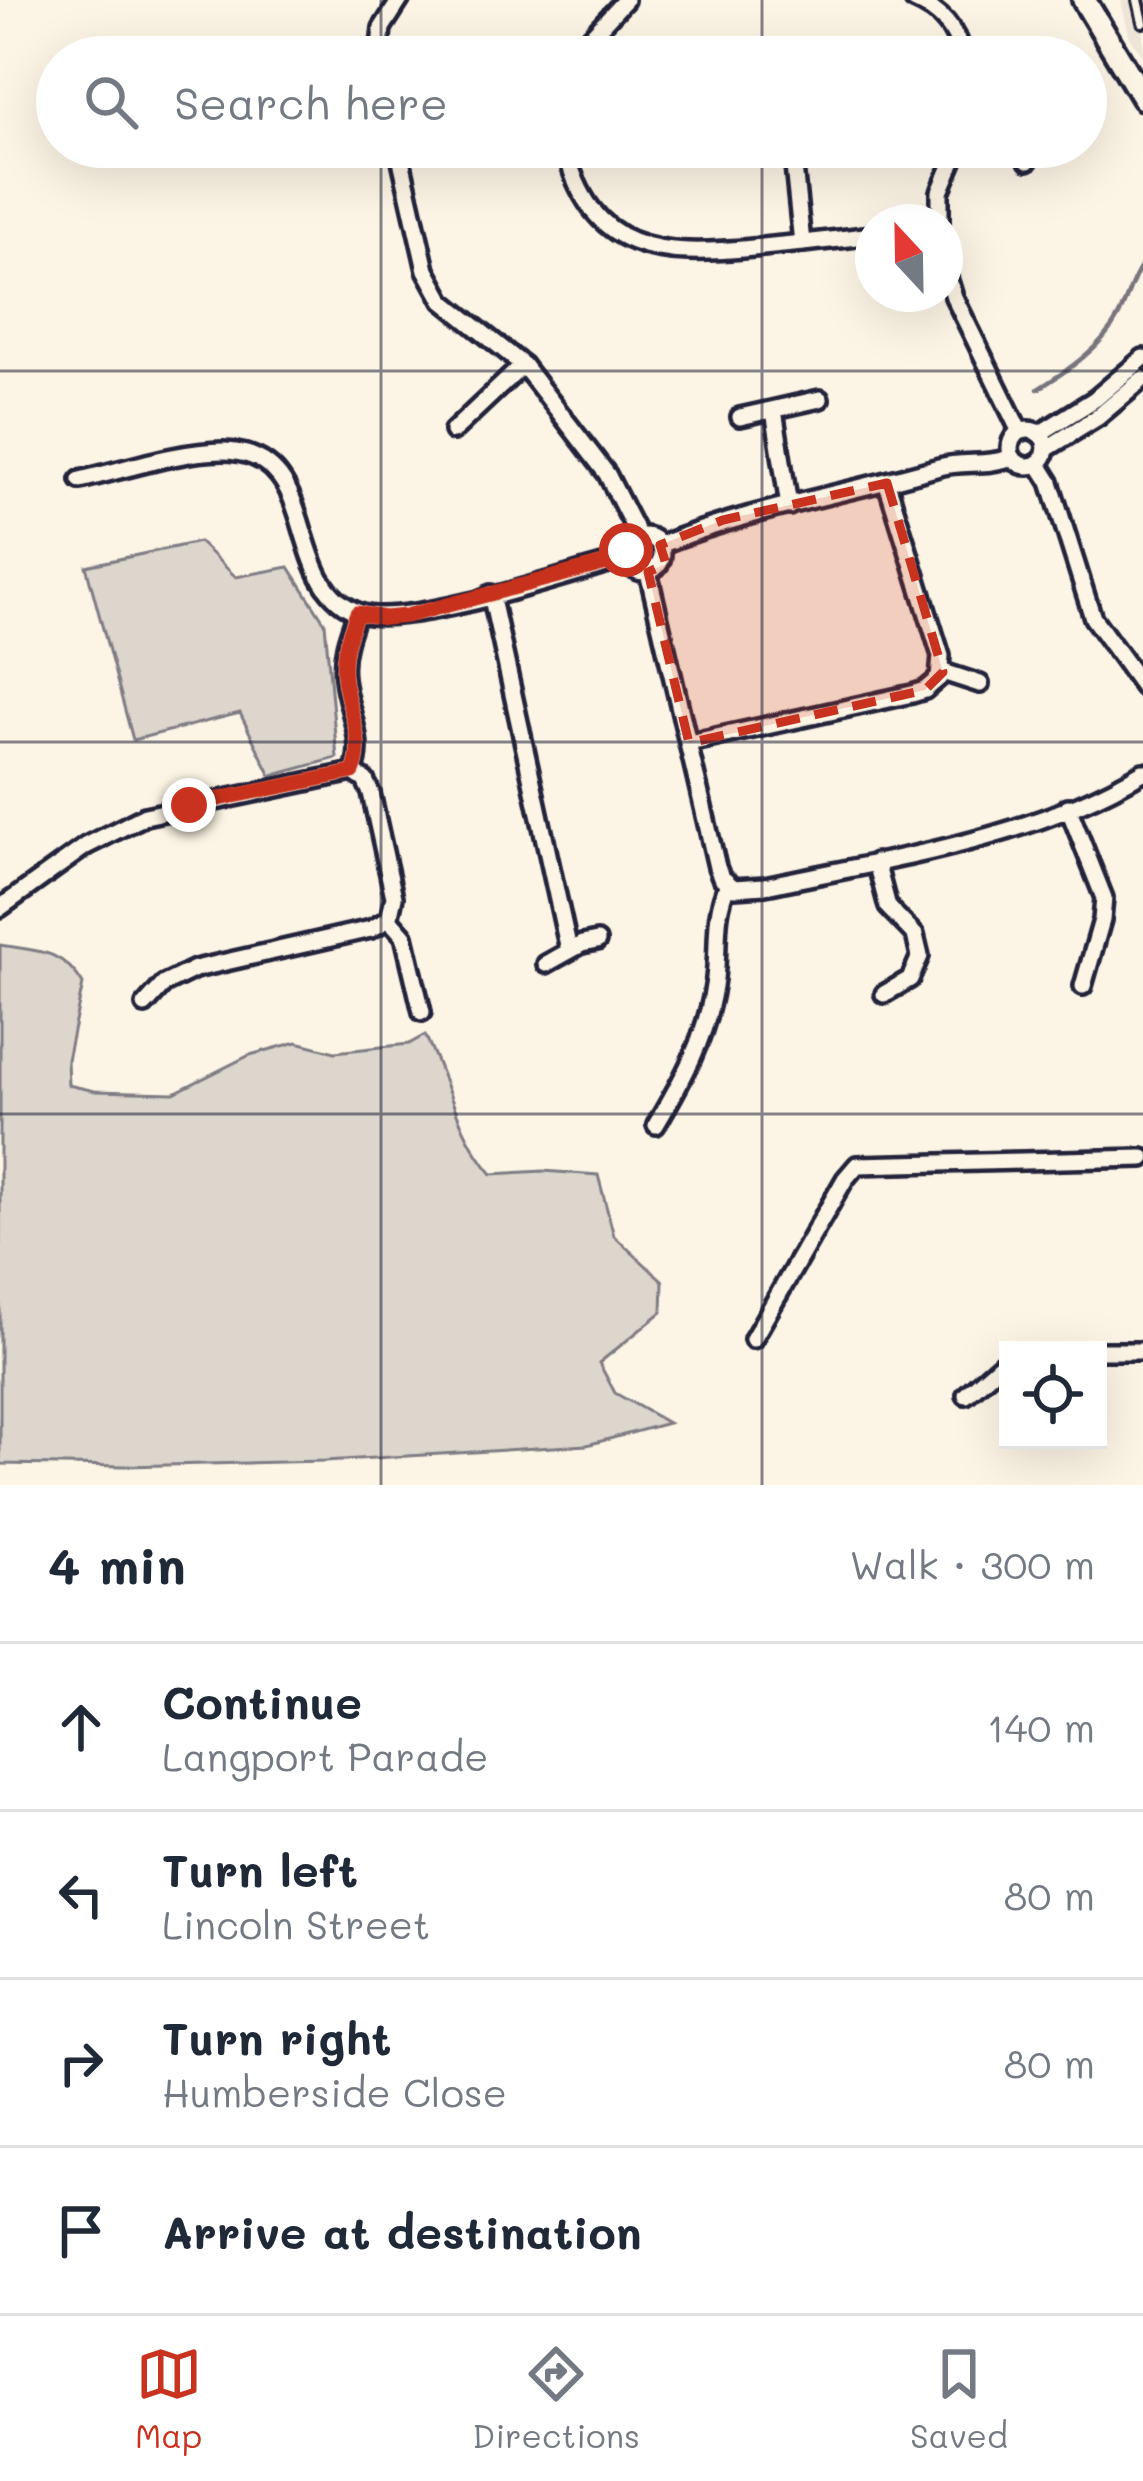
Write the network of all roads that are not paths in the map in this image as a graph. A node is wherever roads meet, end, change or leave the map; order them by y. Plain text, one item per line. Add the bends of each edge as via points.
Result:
1 (625, 0) edge
2 (914, 0) edge
3 (1084, 0) edge
4 (1096, 0) edge
5 (395, 2) edge
6 (1140, 2) edge
7 (1143, 22) edge
8 (381, 36) edge
9 (592, 36) edge
10 (955, 36) edge
11 (1106, 36) edge
12 (1107, 38) edge
13 (1143, 75) edge
14 (1143, 98) edge
15 (403, 168) edge
16 (571, 168) edge
17 (794, 168) edge
18 (950, 168) edge
19 (940, 204) edge
20 (855, 238) edge
21 (802, 243) junction
22 (962, 312) edge
23 (1143, 358) edge
24 (524, 365) junction
25 (1143, 379) edge
26 (820, 399) dead end
27 (774, 410) junction
28 (740, 417) dead end
29 (453, 431) dead end
30 (1020, 432) junction
31 (1041, 449) junction
32 (1012, 457) junction
33 (80, 480) dead end
34 (887, 483) junction
35 (789, 506) junction
36 (639, 537) junction
37 (660, 544) junction
38 (626, 558) junction
39 (648, 572) junction
40 (491, 594) junction
41 (357, 613) junction
42 (943, 673) junction
43 (980, 684) dead end
44 (1143, 687) edge
45 (689, 743) junction
46 (353, 772) junction
47 (1143, 772) edge
48 (1068, 807) junction
49 (876, 862) junction
50 (728, 884) junction
51 (0, 908) edge
52 (389, 919) junction
53 (597, 941) dead end
54 (569, 950) junction
55 (546, 964) dead end
56 (1083, 986) dead end
57 (884, 994) dead end
58 (145, 1005) dead end
59 (422, 1012) dead end
60 (656, 1125) dead end
61 (1143, 1158) edge
62 (753, 1339) dead end
63 (1107, 1351) edge
64 (1143, 1351) edge
65 (999, 1366) edge
66 (966, 1395) dead end

1 - 9 street
2 - 10 street via 944,18
3 - 11 main road
4 - 13 main road
5 - 8 street
6 - 7 lane
12 - 14 main road
15 - 24 street via 426,270 443,301
16 - 21 street via 588,203 641,245 681,254
17 - 21 street
18 - 19 street
20 - 21 street
22 - 30 street
23 - 31 street
24 - 29 street
24 - 36 street via 607,474
25 - 31 street
26 - 27 street
27 - 28 street
27 - 35 street
30 - 31 street
30 - 32 street
31 - 32 street via 1023,466
31 - 44 street via 1093,618
32 - 34 street
33 - 41 street via 207,453 260,461 292,493 320,581
34 - 35 street
34 - 42 street
35 - 37 street
36 - 37 street
36 - 38 street
37 - 39 street via 662,560
38 - 39 street
38 - 40 street
39 - 45 street
40 - 41 street via 406,616
40 - 54 street
41 - 46 street via 343,666 359,750
42 - 43 street
42 - 45 street via 925,690
45 - 50 street via 717,867
46 - 51 street via 145,816 86,845
46 - 52 street via 371,794 394,897
47 - 48 street
48 - 49 street
48 - 56 street via 1104,898
49 - 50 street via 747,890
49 - 57 street via 888,907 915,935 920,956 910,979
50 - 60 street via 718,906 706,1022
52 - 58 street via 195,969
52 - 59 street via 404,936
53 - 54 street
54 - 55 street
61 - 62 street via 857,1166
63 - 64 street
65 - 66 street

